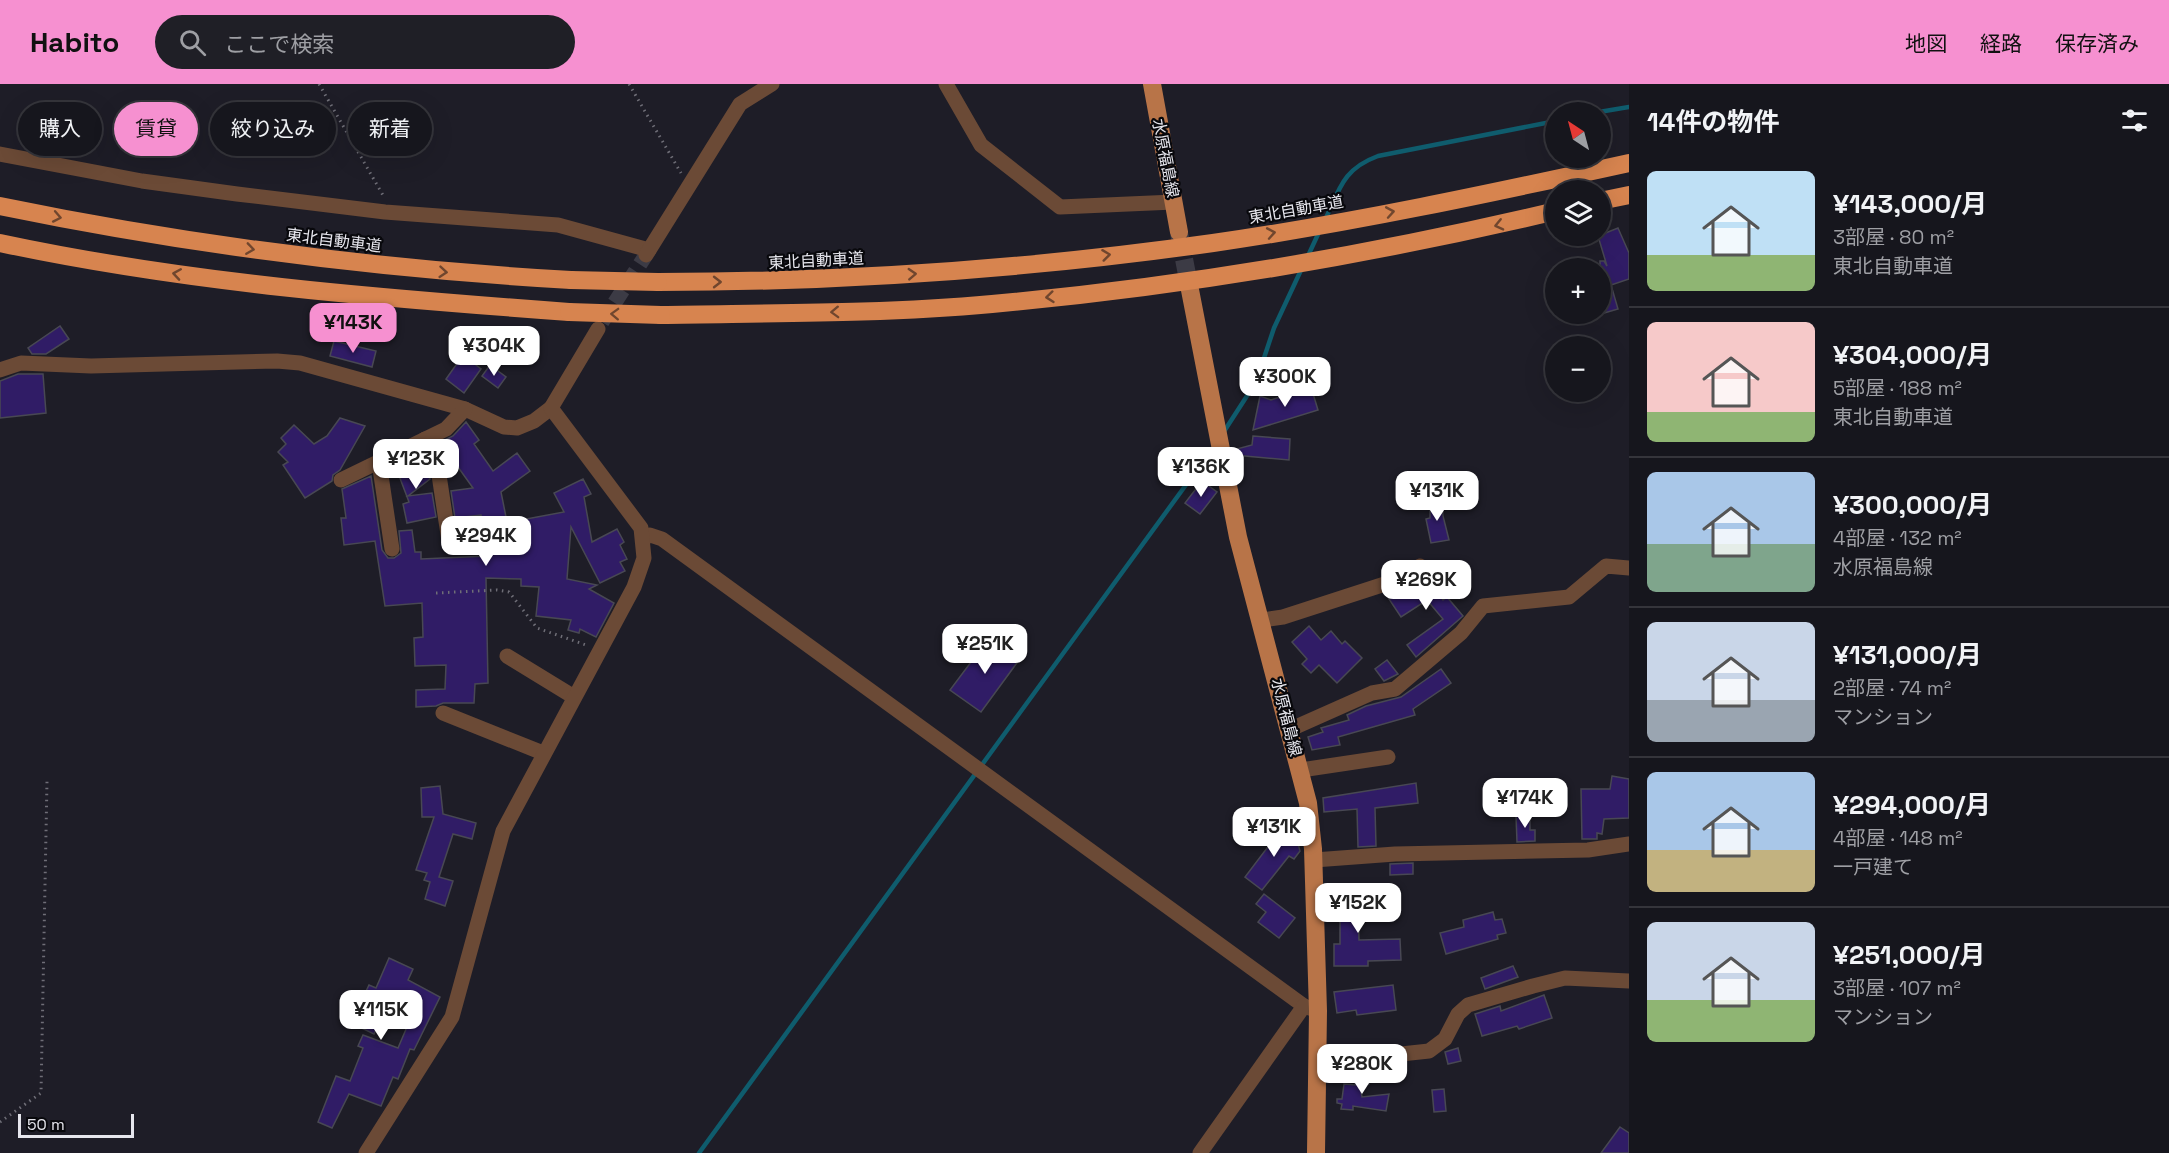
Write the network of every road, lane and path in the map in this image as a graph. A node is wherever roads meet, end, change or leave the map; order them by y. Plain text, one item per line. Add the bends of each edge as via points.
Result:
1 (319, 84) edge
2 (629, 84) edge
3 (772, 84) edge
4 (946, 84) edge
5 (1152, 84) edge
6 (0, 154) edge
7 (1629, 163) edge
8 (689, 187) junction
9 (1629, 195) edge
10 (1611, 199) edge
11 (1174, 202) junction
12 (0, 206) edge
13 (385, 212) junction
14 (1545, 214) edge
15 (1179, 232) tunnel mouth
16 (0, 243) edge
17 (1190, 290) tunnel mouth
18 (597, 329) tunnel mouth
19 (0, 370) edge
20 (551, 408) junction
21 (465, 409) junction
22 (425, 439) junction
23 (379, 462) junction
24 (341, 480) dead end
25 (644, 538) junction
26 (449, 541) dead end
27 (392, 549) dead end
28 (1420, 566) dead end
29 (1629, 568) edge
30 (436, 593) dead end
31 (1262, 620) junction
32 (600, 650) junction
33 (507, 656) dead end
34 (574, 697) junction
35 (443, 713) dead end
36 (1291, 729) junction
37 (543, 753) junction
38 (1388, 757) dead end
39 (1301, 770) junction
40 (47, 781) dead end
41 (1629, 844) edge
42 (1314, 860) junction
43 (1629, 981) edge
44 (1311, 1009) junction
45 (1318, 1063) junction
46 (0, 1122) edge
47 (366, 1153) edge
48 (1200, 1153) edge
49 (1316, 1153) edge

1 - 13 path via 385,198
2 - 8 path
3 - 8 street via 740,104
4 - 11 street via 981,145 1060,207
5 - 11 main road, 水原福島線
6 - 13 street via 142,181
12 -> 7 highway, 東北自動車道, bridge via 205,243 346,262 572,280 771,282 968,271 1214,243
8 - 13 street via 648,253 558,225
9 - 10 highway
11 - 15 main road, 水原福島線
14 -> 16 highway, bridge via 1426,242 1213,279 991,304 831,312 569,312 341,294 210,279
17 - 31 main road, 水原福島線 via 1238,537
18 - 20 street
19 - 21 street via 21,363 91,366 277,361 300,363
20 - 21 street via 534,422 517,428 504,427
20 - 25 street via 633,516
21 - 22 street via 446,429
22 - 23 street
22 - 26 street via 440,475
23 - 24 street
23 - 27 street
25 - 32 street via 644,558 634,587
25 - 44 street via 650,535 662,539
28 - 31 street via 1391,582 1283,617
29 - 36 street via 1606,566 1569,597 1482,606 1461,633 1395,689 1372,693
30 - 32 path via 509,592 537,628
31 - 36 main road, 水原福島線
32 - 34 street
33 - 34 street
34 - 37 street
35 - 37 street
36 - 39 main road, 水原福島線
37 - 47 street via 495,850 452,1017
38 - 39 street
39 - 42 main road, 水原福島線
40 - 46 path via 41,1093
41 - 42 street via 1588,850 1395,854
42 - 44 main road, 水原福島線
43 - 45 street via 1565,978 1533,986 1468,1005 1458,1014 1445,1039 1428,1051
44 - 45 main road, 水原福島線
44 - 48 street
45 - 49 main road, 水原福島線

